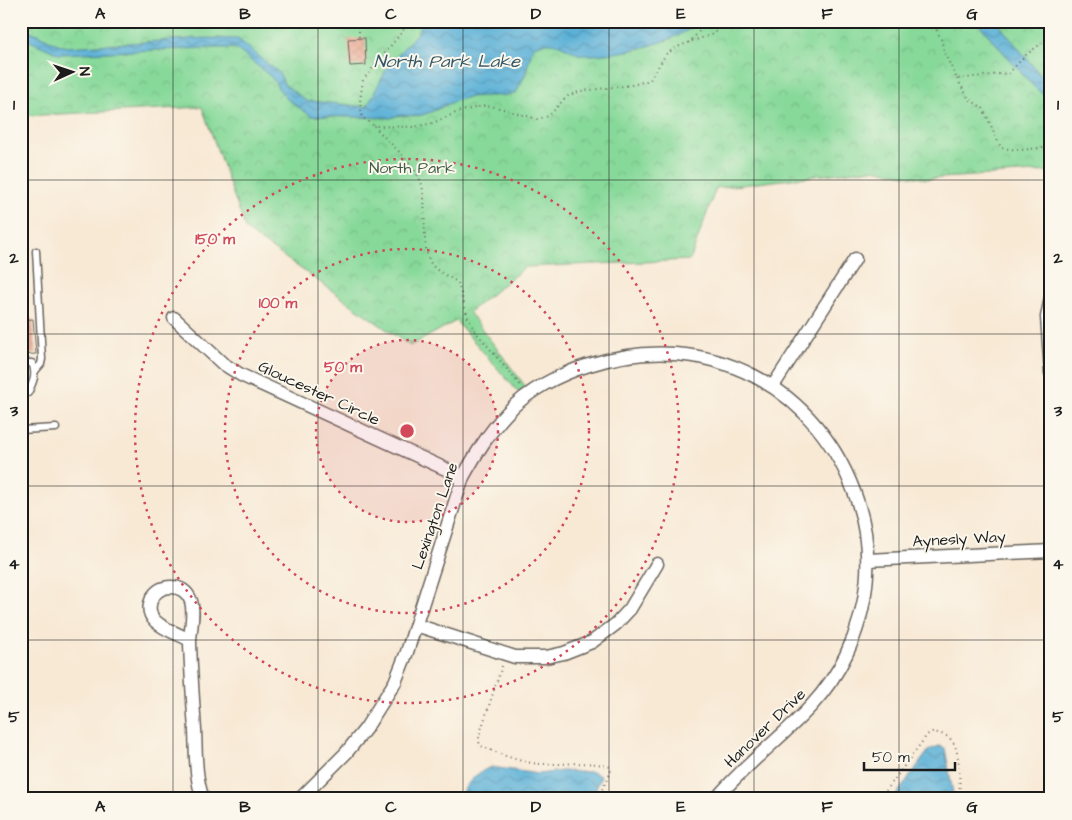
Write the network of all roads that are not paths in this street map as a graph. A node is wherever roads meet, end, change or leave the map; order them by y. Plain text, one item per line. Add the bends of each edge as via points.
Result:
1 (36, 251) dead end
2 (855, 259) dead end
3 (1051, 297) edge
4 (174, 318) dead end
5 (21, 363) edge
6 (35, 371) junction
7 (1051, 373) edge
8 (773, 386) junction
9 (21, 394) edge
10 (56, 428) dead end
11 (21, 430) edge
12 (463, 477) junction
13 (1051, 551) edge
14 (868, 560) junction
15 (657, 564) dead end
16 (416, 625) junction
17 (190, 640) dead end
18 (203, 799) edge
19 (300, 799) edge
20 (716, 799) edge

1 - 6 lane via 42,359
2 - 8 street
3 - 7 street via 1047,317
4 - 12 street, Gloucester Circle via 222,363 241,375
5 - 6 lane via 32,364
6 - 9 lane via 28,393
8 - 12 street, Lexington Lane via 726,364 675,353 623,355 575,369 528,395 508,412 476,453
8 - 14 street, Hanover Drive via 814,422 843,465 862,514
10 - 11 lane
12 - 16 street, Lexington Lane
13 - 14 street, Aynesly Way
14 - 20 street, Hanover Drive via 867,584 856,632 835,676 805,715
15 - 16 street via 630,609 616,624 600,638 574,650 546,657 506,655
16 - 19 street, Lexington Lane via 395,682 382,706 346,753
17 - 18 street via 197,774

